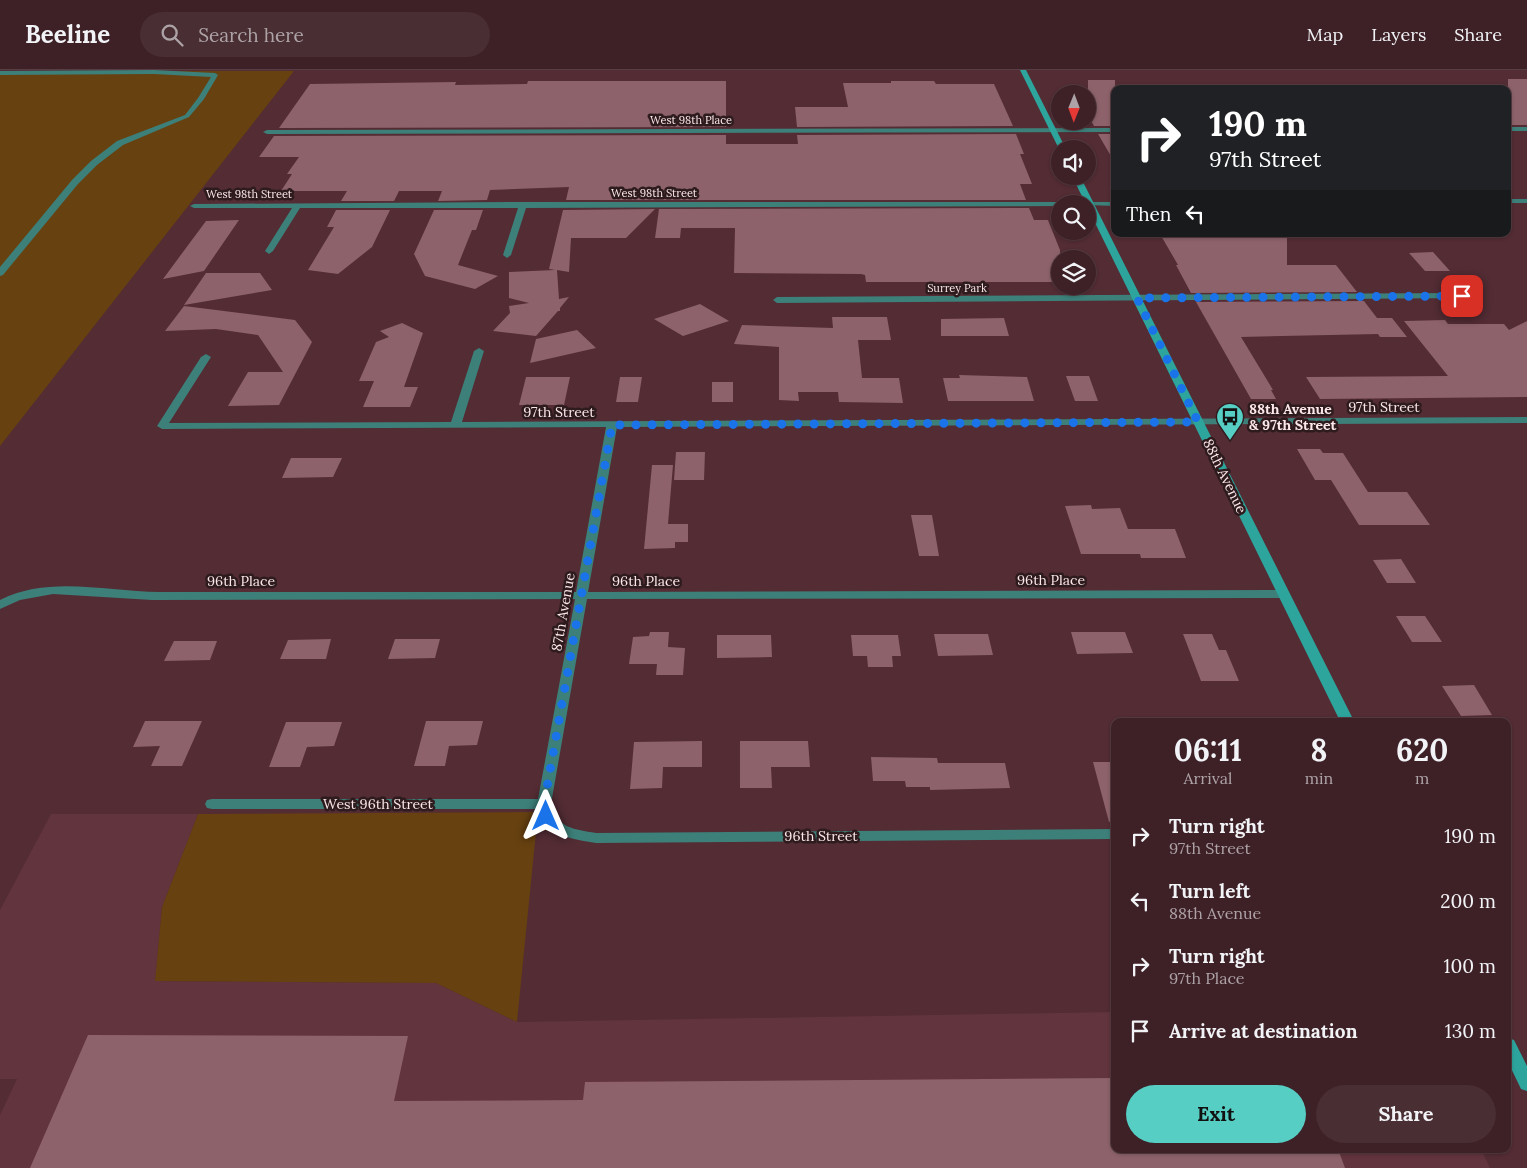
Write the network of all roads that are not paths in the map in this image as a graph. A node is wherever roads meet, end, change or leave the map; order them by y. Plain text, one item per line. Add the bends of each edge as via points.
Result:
1 (1023, 70) edge
2 (0, 73) edge
3 (1051, 126) edge
4 (1511, 129) edge
5 (1527, 129) edge
6 (1053, 130) joint
7 (1096, 130) edge
8 (1111, 130) edge
9 (267, 132) dead end
10 (1058, 140) edge
11 (1511, 201) edge
12 (1527, 201) edge
13 (524, 204) junction
14 (1051, 204) edge
15 (1096, 204) edge
16 (1111, 204) edge
17 (298, 205) junction
18 (194, 206) dead end
19 (1096, 216) edge
20 (268, 252) dead end
21 (507, 255) dead end
22 (0, 273) edge
23 (1462, 296) dead end
24 (1137, 298) junction
25 (776, 300) dead end
26 (479, 351) dead end
27 (206, 357) dead end
28 (1527, 420) edge
29 (1198, 422) junction
30 (612, 425) junction
31 (455, 426) junction
32 (1284, 594) junction
33 (582, 596) junction
34 (5, 602) edge
35 (1346, 718) edge
36 (212, 804) dead end
37 (544, 804) junction
38 (1111, 834) edge
39 (1511, 1051) edge
40 (1527, 1084) edge

1 - 3 street
2 - 22 street via 215,75 187,116 120,143 94,163
4 - 5 street
6 - 9 street, West 98th Place
6 - 10 street
7 - 8 street, West 98th Place
11 - 12 street
13 - 14 street, West 98th Street
13 - 17 street, West 98th Street
13 - 21 street
15 - 16 street, West 98th Street
17 - 18 street, West 98th Street
17 - 20 street
19 - 24 street, 88th Avenue
23 - 24 street, Surrey Park
24 - 25 street, Surrey Park
24 - 29 street, 88th Avenue
26 - 31 street
27 - 31 street, 97th Street via 162,426
28 - 29 street, 97th Street
29 - 30 street, 97th Street
29 - 32 street, 88th Avenue
30 - 31 street, 97th Street
30 - 33 street, 87th Avenue
32 - 33 street, 96th Place
32 - 35 street, 88th Avenue
33 - 34 street, 96th Place via 152,596 49,590 29,592
33 - 37 street, 87th Avenue
36 - 37 street, West 96th Street
37 - 38 street, 96th Street via 546,816 554,827 596,838
39 - 40 street

